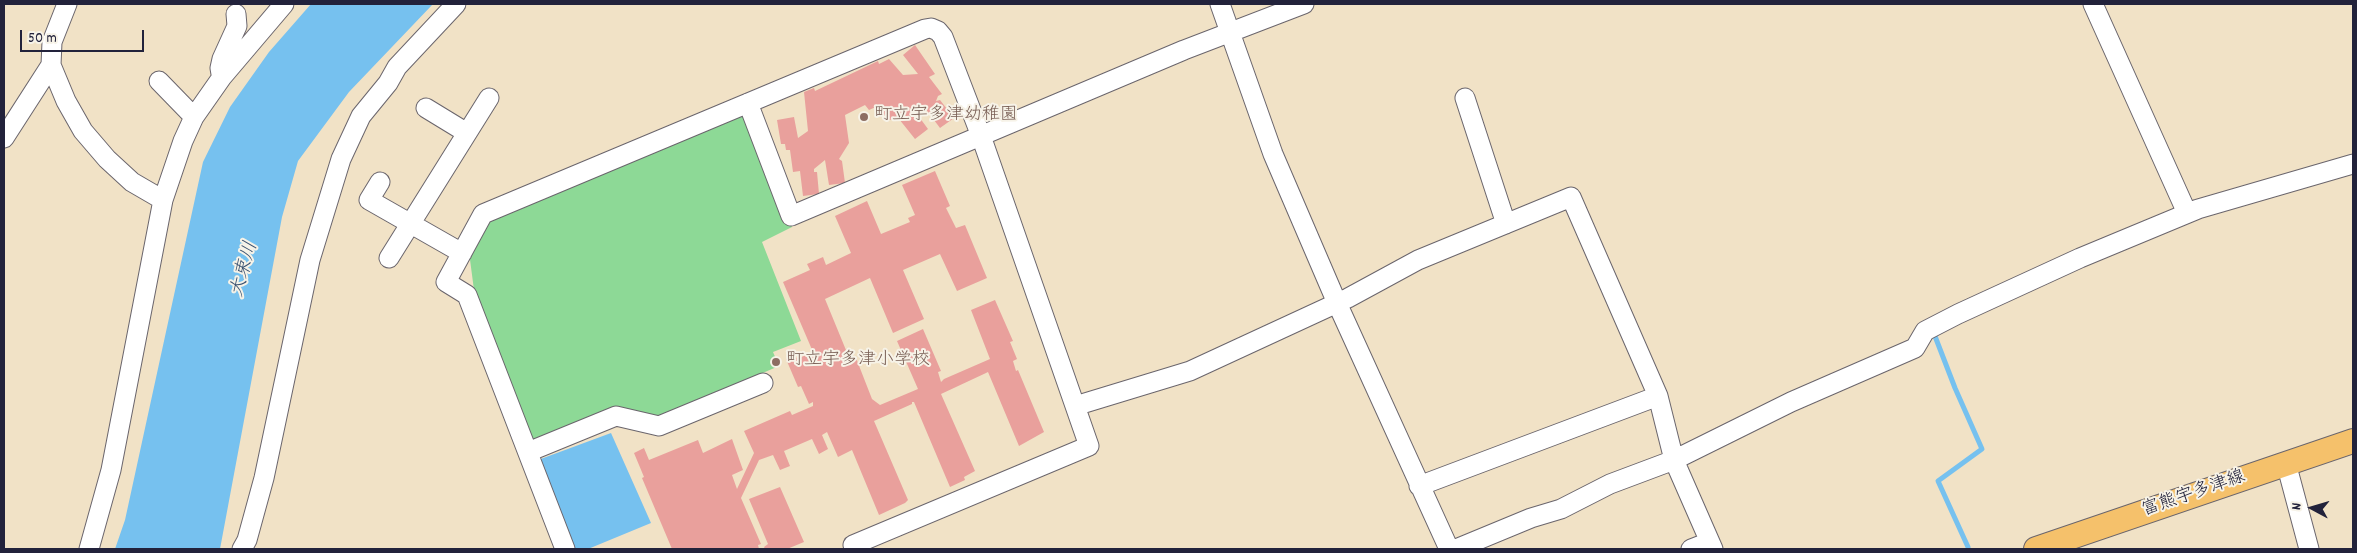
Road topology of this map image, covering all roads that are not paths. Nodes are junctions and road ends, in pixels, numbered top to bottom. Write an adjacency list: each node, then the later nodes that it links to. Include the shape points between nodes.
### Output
1 (66, 4): 9 (street, via 52,42)
2 (284, 4): 10 (street)
3 (456, 4): 40 (street, via 397,67 361,116 341,159 310,260 264,478)
4 (1220, 4): 8 (street)
5 (1304, 4): 8 (street)
6 (2094, 4): 23 (street)
7 (236, 14): 10 (street, via 237,26 220,68)
8 (1230, 32): 18 (street); 28 (street, via 1273,154)
9 (51, 65): 19 (street); 22 (street, via 83,131 132,182)
10 (222, 76): 16 (street)
11 (159, 81): 16 (street)
12 (490, 98): 17 (street)
13 (1465, 98): 25 (street)
14 (748, 102): 18 (street, via 931,28 943,37); 18 (street, via 791,216); 26 (street, via 483,214)
15 (426, 108): 17 (street)
16 (194, 117): 22 (street)
17 (467, 132): 24 (street)
18 (981, 136): 31 (street)
19 (4, 138)
20 (2353, 164): 23 (street)
21 (380, 182): 24 (street, via 369,200)
22 (163, 200): 39 (street, via 111,470)
23 (2187, 213): 34 (street, via 1958,314 1925,332 1915,348 1791,402)
24 (410, 224): 26 (street); 27 (street)
25 (1506, 224): 28 (street, via 1418,260); 30 (street, via 1571,197)
26 (462, 253): 33 (street, via 446,282 467,295)
27 (389, 258)
28 (1337, 303): 31 (street, via 1190,372); 36 (street)
29 (763, 383): 33 (street, via 659,426 616,416)
30 (1658, 396): 34 (street); 36 (street)
31 (1075, 406): 38 (street, via 1089,446)
32 (2353, 441): 35 (main road, 富熊宇多津線)
33 (528, 452): 41 (street)
34 (1674, 460): 37 (street); 43 (street, via 1610,484 1561,509)
35 (2286, 463): 45 (main road, 富熊宇多津線); 46 (street)
36 (1420, 486): 42 (street)
37 (1711, 546): 44 (street)
38 (849, 548)
39 (89, 549)
40 (242, 549)
41 (565, 549)
42 (1448, 549)
43 (1456, 549)
44 (1691, 549)
45 (2036, 549)
46 (2309, 549)

